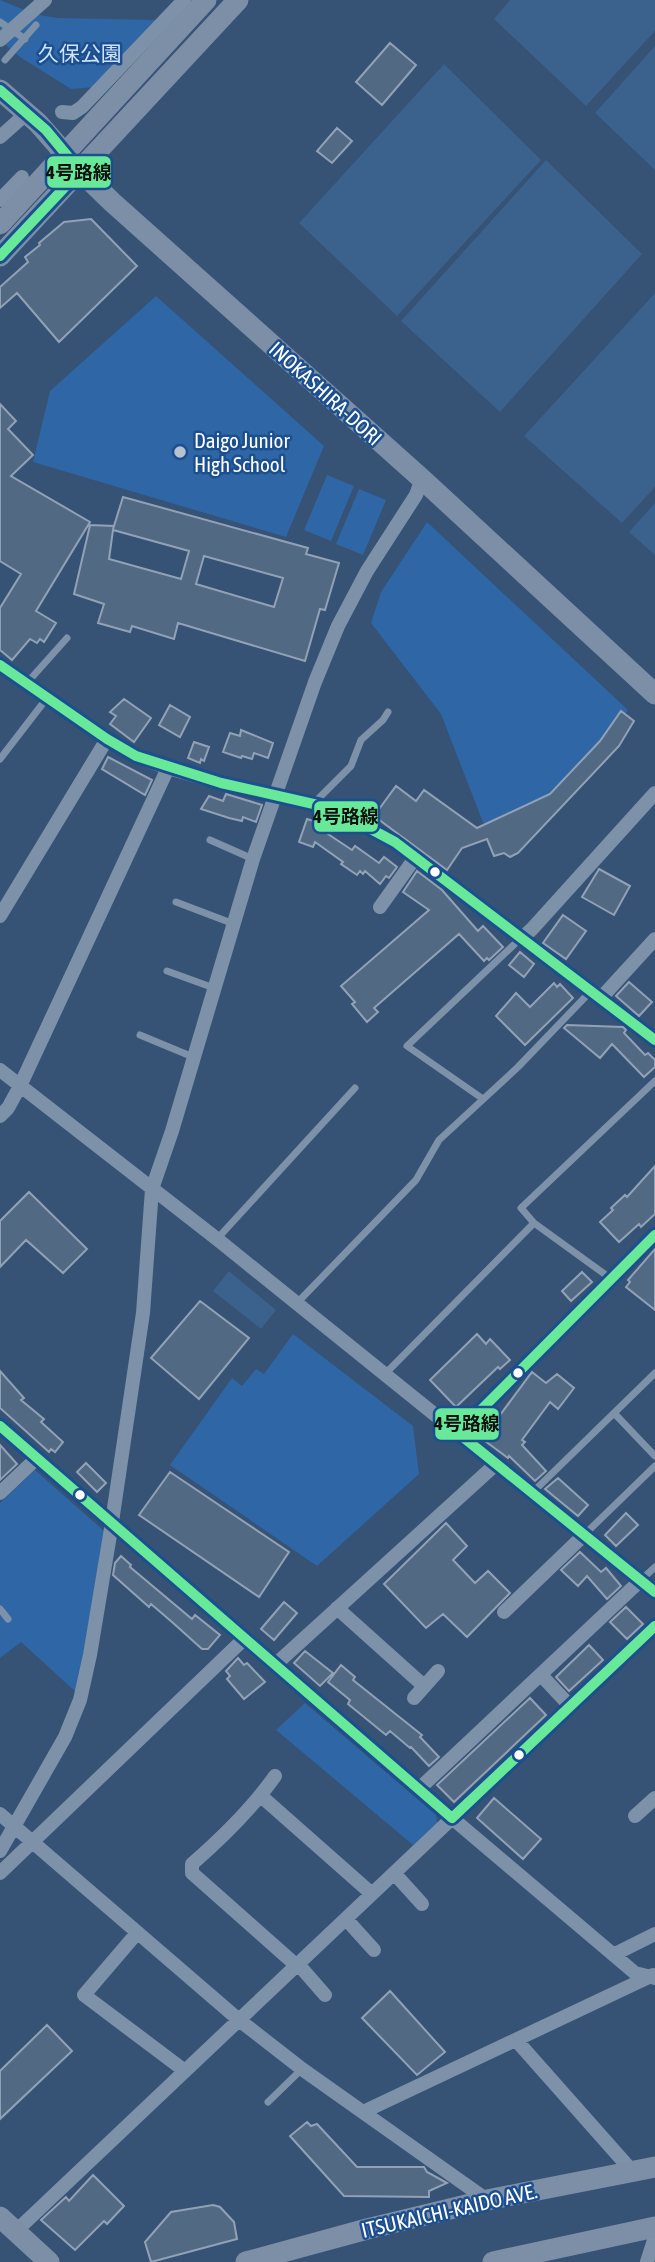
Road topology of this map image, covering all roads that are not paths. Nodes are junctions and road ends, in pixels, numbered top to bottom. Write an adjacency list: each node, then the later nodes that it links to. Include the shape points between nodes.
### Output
1 (45, 0): 6 (street)
2 (184, 0): 11 (street, via 82,107 73,113)
3 (206, 0): 14 (main road)
4 (238, 0): 15 (main road)
5 (36, 25): 7 (lane)
6 (6, 26): 7 (lane); 8 (street)
7 (24, 39): 9 (lane)
8 (0, 40)
9 (5, 60)
10 (0, 90): 12 (main road, INOKASHIRA-DORI)
11 (62, 112)
12 (27, 113): 13 (street); 14 (main road, INOKASHIRA-DORI)
13 (0, 137)
14 (65, 153): 15 (main road, INOKASHIRA-DORI); 18 (main road)
15 (80, 171): 19 (main road); 20 (main road, INOKASHIRA-DORI)
16 (22, 177): 17 (street)
17 (0, 200)
18 (0, 224)
19 (0, 256)
20 (422, 479): 24 (main road, INOKASHIRA-DORI); 31 (street, via 338,626)
21 (67, 638): 23 (lane)
22 (0, 665): 23 (street)
23 (26, 684): 25 (street)
24 (655, 694)
25 (47, 698): 27 (street); 28 (lane)
26 (388, 712): 32 (lane, via 361,740 351,766)
27 (107, 739): 29 (street); 38 (street)
28 (0, 759)
29 (169, 768): 31 (street); 50 (street)
30 (655, 793): 40 (street)
31 (275, 795): 32 (street); 35 (street)
32 (313, 804): 34 (street, via 352,819)
33 (210, 840): 35 (lane)
34 (415, 858): 37 (street); 40 (street)
35 (253, 859): 39 (street)
36 (176, 902): 39 (lane)
37 (380, 907)
38 (0, 916)
39 (233, 924): 43 (street)
40 (522, 938): 44 (street); 52 (lane, via 407,1046)
41 (655, 939): 44 (street)
42 (167, 971): 43 (lane)
43 (214, 988): 47 (street)
44 (596, 994): 46 (street); 52 (lane)
45 (140, 1035): 47 (lane)
46 (655, 1040)
47 (193, 1057): 54 (street)
48 (0, 1070): 50 (street)
49 (655, 1081): 55 (lane, via 521,1208)
50 (20, 1086): 53 (street); 54 (street)
51 (355, 1088): 57 (lane)
52 (483, 1099): 59 (lane, via 439,1140 416,1180)
53 (0, 1115)
54 (152, 1189): 57 (street); 71 (street, via 143,1313)
55 (534, 1223): 58 (lane); 61 (lane)
56 (655, 1235): 58 (street)
57 (217, 1239): 59 (street)
58 (610, 1278): 64 (street)
59 (297, 1303): 61 (street)
60 (655, 1373): 62 (lane)
61 (385, 1374): 64 (street)
62 (614, 1413): 65 (lane); 70 (lane)
63 (0, 1426): 66 (street)
64 (458, 1433): 67 (street)
65 (655, 1456)
66 (37, 1458): 69 (street); 71 (street)
67 (496, 1464): 70 (street); 76 (street)
68 (655, 1466): 72 (lane)
69 (0, 1493)
70 (532, 1493): 72 (street)
71 (112, 1522): 81 (street); 95 (street, via 79,1700 65,1737)
72 (584, 1535): 74 (street); 78 (street)
73 (655, 1567): 74 (lane)
74 (641, 1580): 75 (street); 84 (street)
75 (655, 1592)
76 (337, 1608): 82 (street); 85 (street)
77 (0, 1609): 79 (lane)
78 (504, 1612)
79 (8, 1619)
80 (655, 1626): 87 (street)
81 (245, 1638): 82 (street); 96 (street)
82 (276, 1664): 89 (street)
83 (438, 1671): 85 (street)
84 (541, 1675): 87 (street); 89 (street)
85 (424, 1686): 86 (street)
86 (414, 1698)
87 (570, 1706): 94 (street)
88 (275, 1776): 90 (street)
89 (420, 1788): 94 (street)
90 (261, 1796): 100 (street); 107 (street, via 192,1864 192,1873)
91 (655, 1798): 93 (street)
92 (0, 1814): 95 (street)
93 (635, 1816)
94 (452, 1818): 99 (street); 106 (street)
95 (15, 1827): 96 (street); 97 (street)
96 (33, 1842): 98 (street); 103 (street)
97 (0, 1851)
98 (0, 1873)
99 (394, 1873): 100 (street); 101 (street)
100 (372, 1894): 102 (street)
101 (422, 1904)
102 (346, 1919): 105 (street); 107 (street)
103 (137, 1933): 110 (street); 113 (street, via 84,1995)
104 (655, 1934): 106 (street)
105 (374, 1950)
106 (615, 1954): 108 (street, via 635,1973)
107 (297, 1965): 109 (street); 110 (street)
108 (653, 1976): 111 (street)
109 (325, 1995)
110 (239, 2020): 112 (street); 113 (street)
111 (516, 2040): 115 (street); 117 (street)
112 (302, 2069): 114 (lane); 115 (street)
113 (185, 2071): 119 (street)
114 (268, 2102)
115 (363, 2112): 118 (street)
116 (655, 2167): 117 (main road, ITSUKAICHI-KAIDO AVE.)
117 (632, 2171): 118 (main road, ITSUKAICHI-KAIDO AVE.)
118 (486, 2200): 123 (main road, ITSUKAICHI-KAIDO AVE.)
119 (8, 2225): 122 (main road)
120 (655, 2227): 124 (main road)
121 (655, 2237): 125 (street)
122 (41, 2260)
123 (246, 2262)
124 (493, 2262)
125 (647, 2262)

